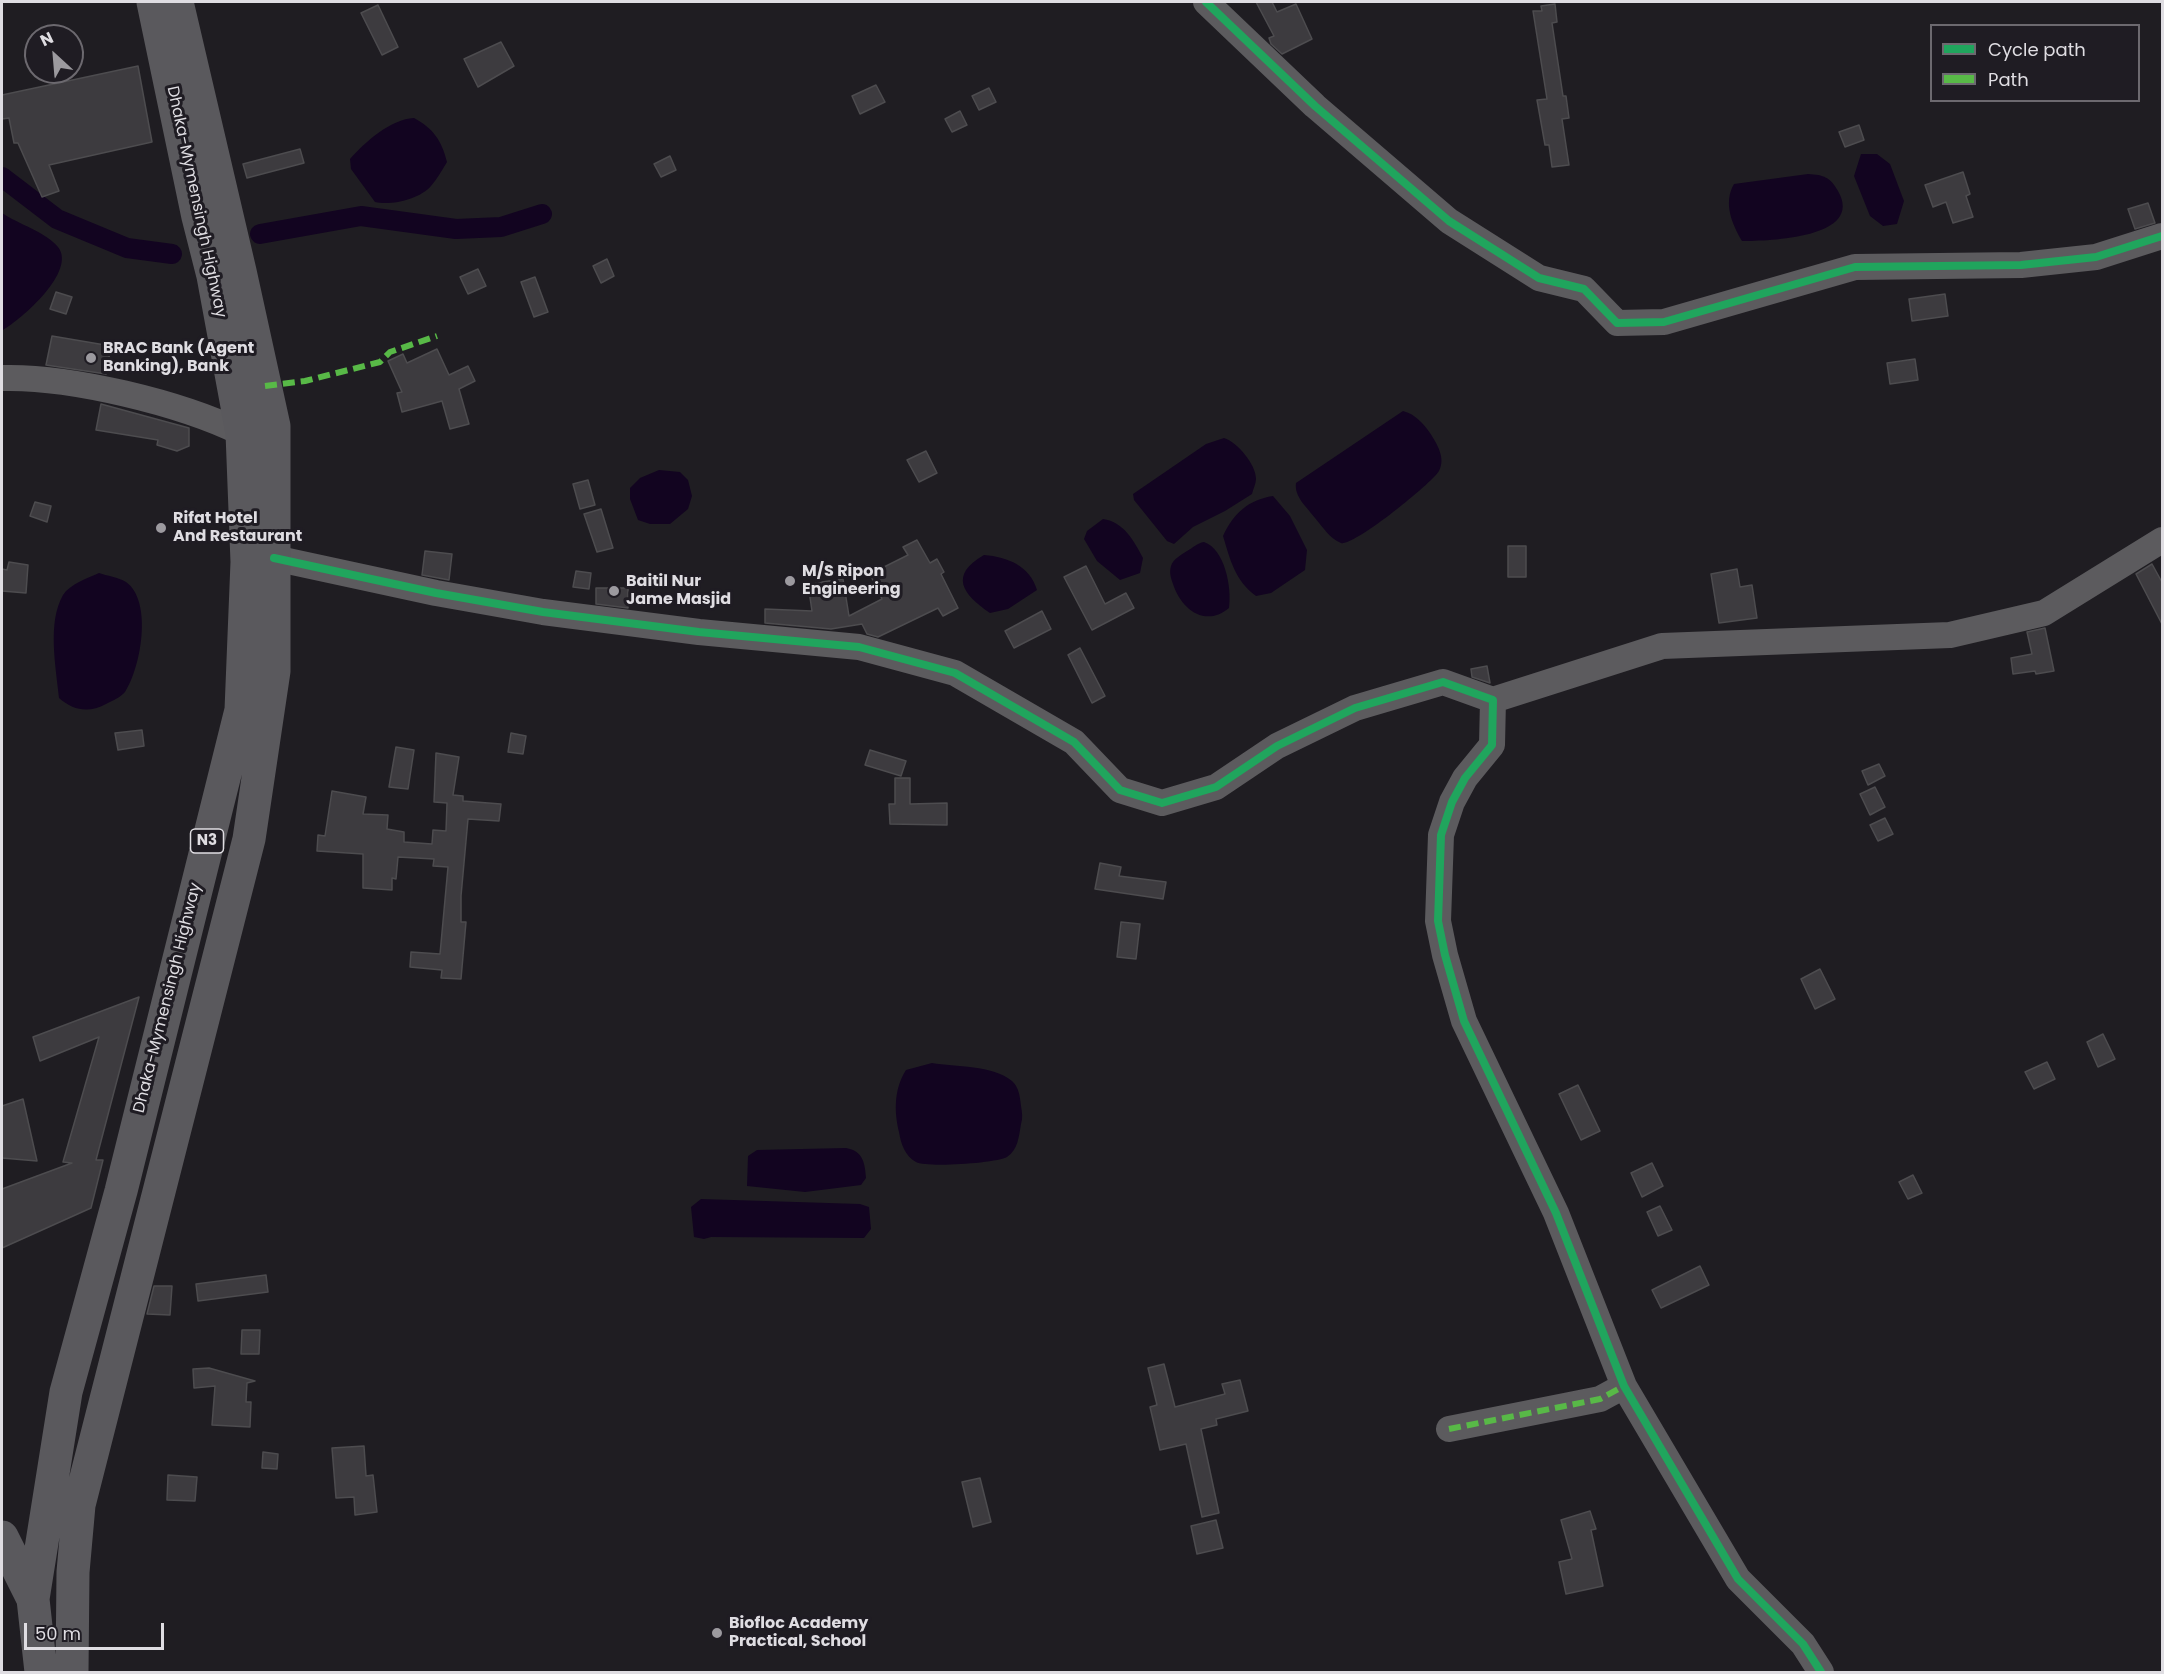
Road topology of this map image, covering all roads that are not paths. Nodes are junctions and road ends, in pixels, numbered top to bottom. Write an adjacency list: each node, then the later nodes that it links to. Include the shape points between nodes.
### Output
1 (153, 2): 6 (highway, Dhaka-Mymensingh Highway / N3, via 213,276)
2 (177, 2): 8 (highway, Dhaka-Mymensingh Highway / N3, via 274,426)
3 (1206, 2): 4 (street, via 1315,106 1449,221 1539,278 1584,289 1617,323 1664,322 1855,267 2020,265 2096,257)
4 (2163, 236)
5 (2, 378): 6 (street, via 28,377 119,393 187,410)
6 (242, 433): 13 (highway, Dhaka-Mymensingh Highway / N3, via 248,562 241,710 121,1191 66,1392)
7 (2163, 540): 9 (street, via 2044,613 1950,635 1662,646)
8 (274, 558): 9 (street, via 543,612 859,647 955,673 1074,742 1120,790 1162,803 1216,787 1277,746 1355,708 1443,682); 15 (highway, Dhaka-Mymensingh Highway / N3, via 274,671 249,839 79,1505)
9 (1493, 700): 10 (street, via 1492,745 1465,778 1441,835 1438,921 1464,1021 1556,1213)
10 (1624, 1386): 11 (street, via 1600,1399); 16 (street, via 1738,1579 1803,1644)
11 (1449, 1429)
12 (2, 1537): 13 (highway)
13 (33, 1599): 14 (highway, Dhaka-Mymensingh Highway / N3)
14 (40, 1672)
15 (72, 1672)
16 (1821, 1672)

